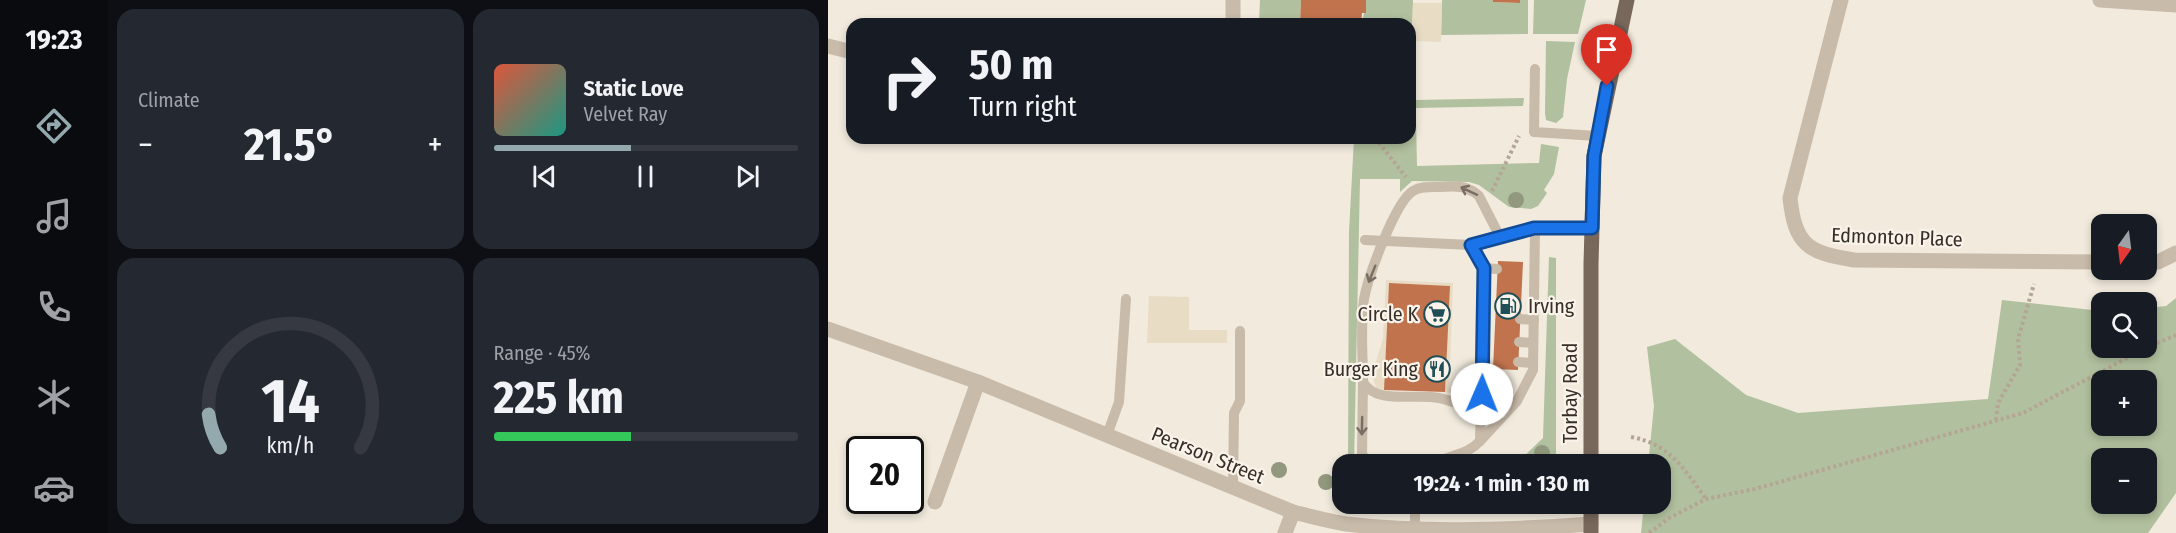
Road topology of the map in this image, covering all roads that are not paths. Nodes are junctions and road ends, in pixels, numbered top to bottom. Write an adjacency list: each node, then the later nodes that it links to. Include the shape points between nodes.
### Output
1 (1233, 0): 6 (street)
2 (1627, 0): 10 (main road, Torbay Road)
3 (1841, 0): 18 (street, Edmonton Place, via 1790,198 1793,222 1803,241 1821,255 1854,260)
4 (2100, 0): 5 (street)
5 (2176, 5)
6 (1233, 18)
7 (828, 46): 8 (street)
8 (846, 50)
9 (1535, 69): 10 (lane, via 1534,132)
10 (1597, 136): 12 (main road, Torbay Road)
11 (1534, 228): 12 (lane); 13 (lane); 25 (lane, via 1528,272)
12 (1592, 228): 44 (main road, Torbay Road)
13 (1500, 237): 15 (lane, one-way to 15, via 1474,191 1459,186 1413,191 1398,209); 16 (lane)
14 (1365, 240): 15 (lane)
15 (1385, 241): 16 (lane); 38 (lane, one-way to 38, via 1364,300)
16 (1471, 245): 20 (lane)
17 (2176, 253): 19 (street)
18 (2091, 262)
19 (2157, 262)
20 (1484, 268): 21 (lane); 22 (lane)
21 (1497, 270)
22 (1484, 293): 23 (lane); 27 (lane)
23 (1496, 294)
24 (1521, 296): 25 (lane)
25 (1534, 296): 30 (lane)
26 (1126, 298): 40 (lane, via 1119,402)
27 (1483, 316): 28 (lane); 39 (lane, via 1488,360)
28 (1495, 317)
29 (1520, 319): 30 (lane)
30 (1534, 320): 34 (lane)
31 (828, 329): 37 (street, Pearson Street)
32 (1240, 331): 45 (lane, via 1240,401 1234,413)
33 (1519, 342): 34 (lane)
34 (1533, 343): 36 (lane)
35 (1518, 362): 36 (lane)
36 (1533, 363): 41 (lane, via 1530,378 1517,401)
37 (978, 382): 40 (street, Pearson Street); 46 (street)
38 (1363, 382): 39 (lane, via 1378,394 1438,398); 42 (lane, one-way to 42)
39 (1481, 411): 41 (lane)
40 (1107, 435): 45 (street, Pearson Street)
41 (1480, 441): 43 (lane)
42 (1362, 454)
43 (1463, 454)
44 (1591, 454)
45 (1233, 488): 47 (street, Pearson Street)
46 (935, 502)
47 (1293, 512): 50 (street, Pearson Street, via 1348,525); 52 (street)
48 (1415, 514): 50 (lane)
49 (1591, 528): 51 (street, Pearson Street)
50 (1414, 530): 51 (street, Pearson Street)
51 (1438, 532)
52 (1286, 533)

